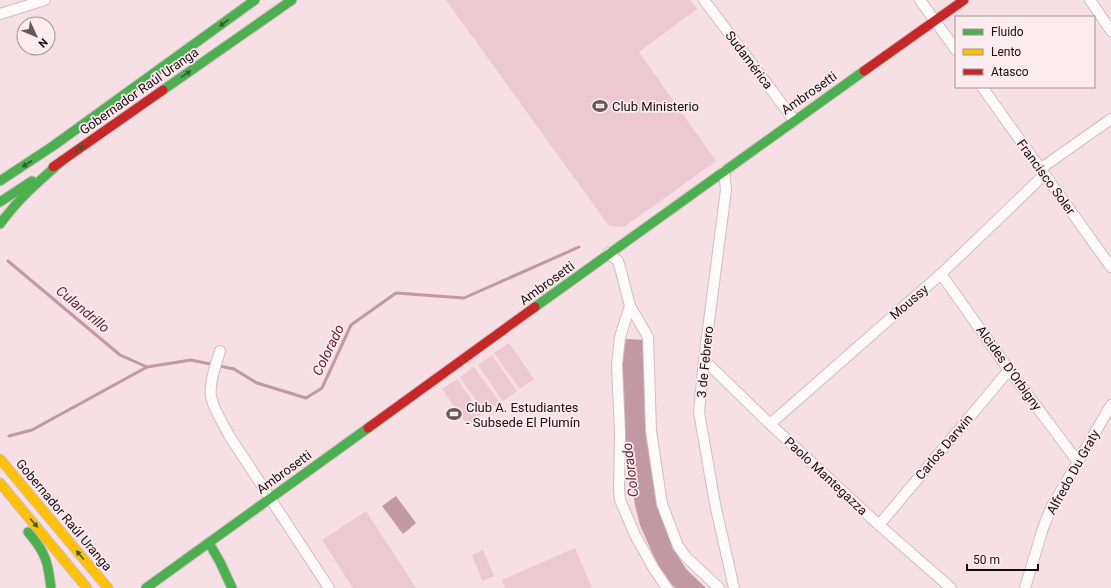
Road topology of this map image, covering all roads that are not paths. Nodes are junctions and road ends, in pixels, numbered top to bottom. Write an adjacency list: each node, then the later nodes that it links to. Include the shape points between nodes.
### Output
1 (45, 0): 8 (street)
2 (256, 0): 18 (main road, Gobernador Raúl Uranga, one-way to 18, via 63,139)
3 (292, 0): 15 (main road, Gobernador Raúl Uranga, one-way to 3)
4 (704, 0): 14 (street, Sudamérica)
5 (920, 0): 9 (street)
6 (964, 0): 9 (main road, Ambrosetti)
7 (1090, 0): 10 (street)
8 (0, 14)
9 (934, 20): 11 (street); 14 (main road, Ambrosetti)
10 (1111, 31)
11 (955, 49)
12 (983, 88): 17 (street, Francisco Soler)
13 (1111, 119): 17 (street, Moussy)
14 (794, 120): 16 (main road, Ambrosetti)
15 (63, 160): 19 (main road, Gobernador Raúl Uranga); 20 (main road, via 14,205)
16 (724, 171): 21 (main road, Ambrosetti); 26 (street, 3 de Febrero, via 726,190)
17 (1042, 172): 22 (street, Francisco Soler); 23 (street, Moussy)
18 (0, 181)
19 (0, 202)
20 (0, 224)
21 (609, 253): 24 (street, via 618,261); 36 (main road, Ambrosetti)
22 (1111, 267)
23 (942, 274): 27 (street, Alcides D'Orbigny); 29 (street, Moussy)
24 (630, 306): 45 (street, via 620,337 617,364 620,500 635,535); 46 (street, via 648,337 651,431 662,504 678,546)
25 (220, 351): 36 (street, via 212,379 211,397 232,440)
26 (704, 360): 29 (street, Paolo Mantegazza); 47 (street, 3 de Febrero, via 700,412 715,504)
27 (1009, 370): 32 (street, Alcides D'Orbigny); 37 (street, Carlos Darwin)
28 (1111, 405): 32 (street, Alfredo Du Graty)
29 (770, 424): 37 (street, Paolo Mantegazza)
30 (0, 454): 33 (main road)
31 (0, 459): 33 (main road, Gobernador Raúl Uranga)
32 (1078, 462): 49 (street, Alfredo Du Graty, via 1051,508)
33 (6, 467): 39 (main road, Gobernador Raúl Uranga, one-way to 33)
34 (0, 483): 35 (main road)
35 (11, 496): 40 (main road, via 17,516 39,545 48,564); 41 (main road, one-way to 41)
36 (270, 499): 38 (main road, Ambrosetti); 44 (street)
37 (879, 525): 48 (street, Paolo Mantegazza)
38 (209, 543): 42 (main road, Ambrosetti); 43 (main road)
39 (106, 587)
40 (51, 588)
41 (87, 588)
42 (146, 588)
43 (232, 588)
44 (329, 588)
45 (667, 588)
46 (719, 588)
47 (734, 588)
48 (951, 588)
49 (1025, 588)

